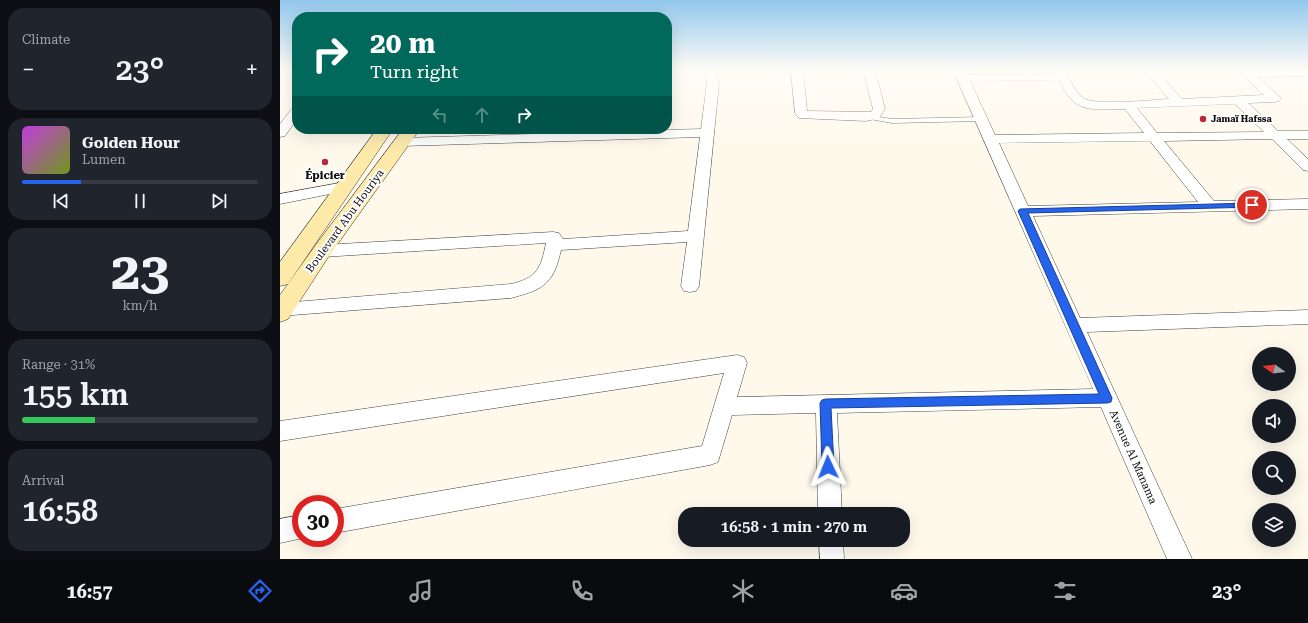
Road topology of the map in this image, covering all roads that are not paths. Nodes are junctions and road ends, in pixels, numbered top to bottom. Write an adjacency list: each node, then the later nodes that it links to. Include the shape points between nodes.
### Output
1 (712, 96): 16 (street)
2 (799, 96): 12 (street, via 803,115)
3 (876, 96): 12 (street, via 879,109 875,115)
4 (971, 96): 13 (street, Avenue Al Manama)
5 (1074, 96): 10 (street, via 1081,102 1092,105)
6 (1173, 96): 9 (street)
7 (1273, 96): 8 (street, via 1275,98)
8 (1239, 101): 9 (street); 19 (street)
9 (1178, 102): 10 (street)
10 (1128, 105): 22 (street)
11 (292, 117): 14 (street)
12 (866, 117): 13 (lane, via 892,121)
13 (981, 119): 23 (street, Avenue Al Manama)
14 (280, 133)
15 (672, 133): 16 (street)
16 (708, 133): 30 (street)
17 (382, 134): 25 (main road, Boulevard Abu Houriya)
18 (608, 134): 21 (street)
19 (1274, 135): 20 (street); 22 (street); 24 (street)
20 (1308, 135)
21 (407, 136): 32 (main road, Boulevard Abu Houriya)
22 (1152, 136): 23 (street); 28 (street)
23 (991, 139): 29 (street, Avenue Al Manama)
24 (1308, 167)
25 (345, 187): 26 (street); 33 (main road, Boulevard Abu Houriya)
26 (280, 198)
27 (1308, 204): 28 (street)
28 (1210, 207): 29 (street)
29 (1022, 211): 37 (street, Avenue Al Manama)
30 (696, 236): 31 (street); 34 (street)
31 (554, 245): 32 (street, via 553,238); 35 (street, via 542,279 517,290)
32 (322, 251): 35 (main road, Boulevard Abu Houriya)
33 (282, 273)
34 (690, 286)
35 (281, 312)
36 (1308, 317): 37 (street)
37 (1074, 325): 38 (street, Avenue Al Manama)
38 (1107, 398): 39 (street); 48 (street, Avenue Al Manama)
39 (826, 403): 40 (street); 42 (street)
40 (725, 406): 41 (street, via 737,363); 43 (street, via 710,455)
41 (280, 431)
42 (830, 507)
43 (344, 519)
44 (292, 528): 45 (street)
45 (280, 530)
46 (831, 547): 47 (street)
47 (832, 559)
48 (1180, 559)

